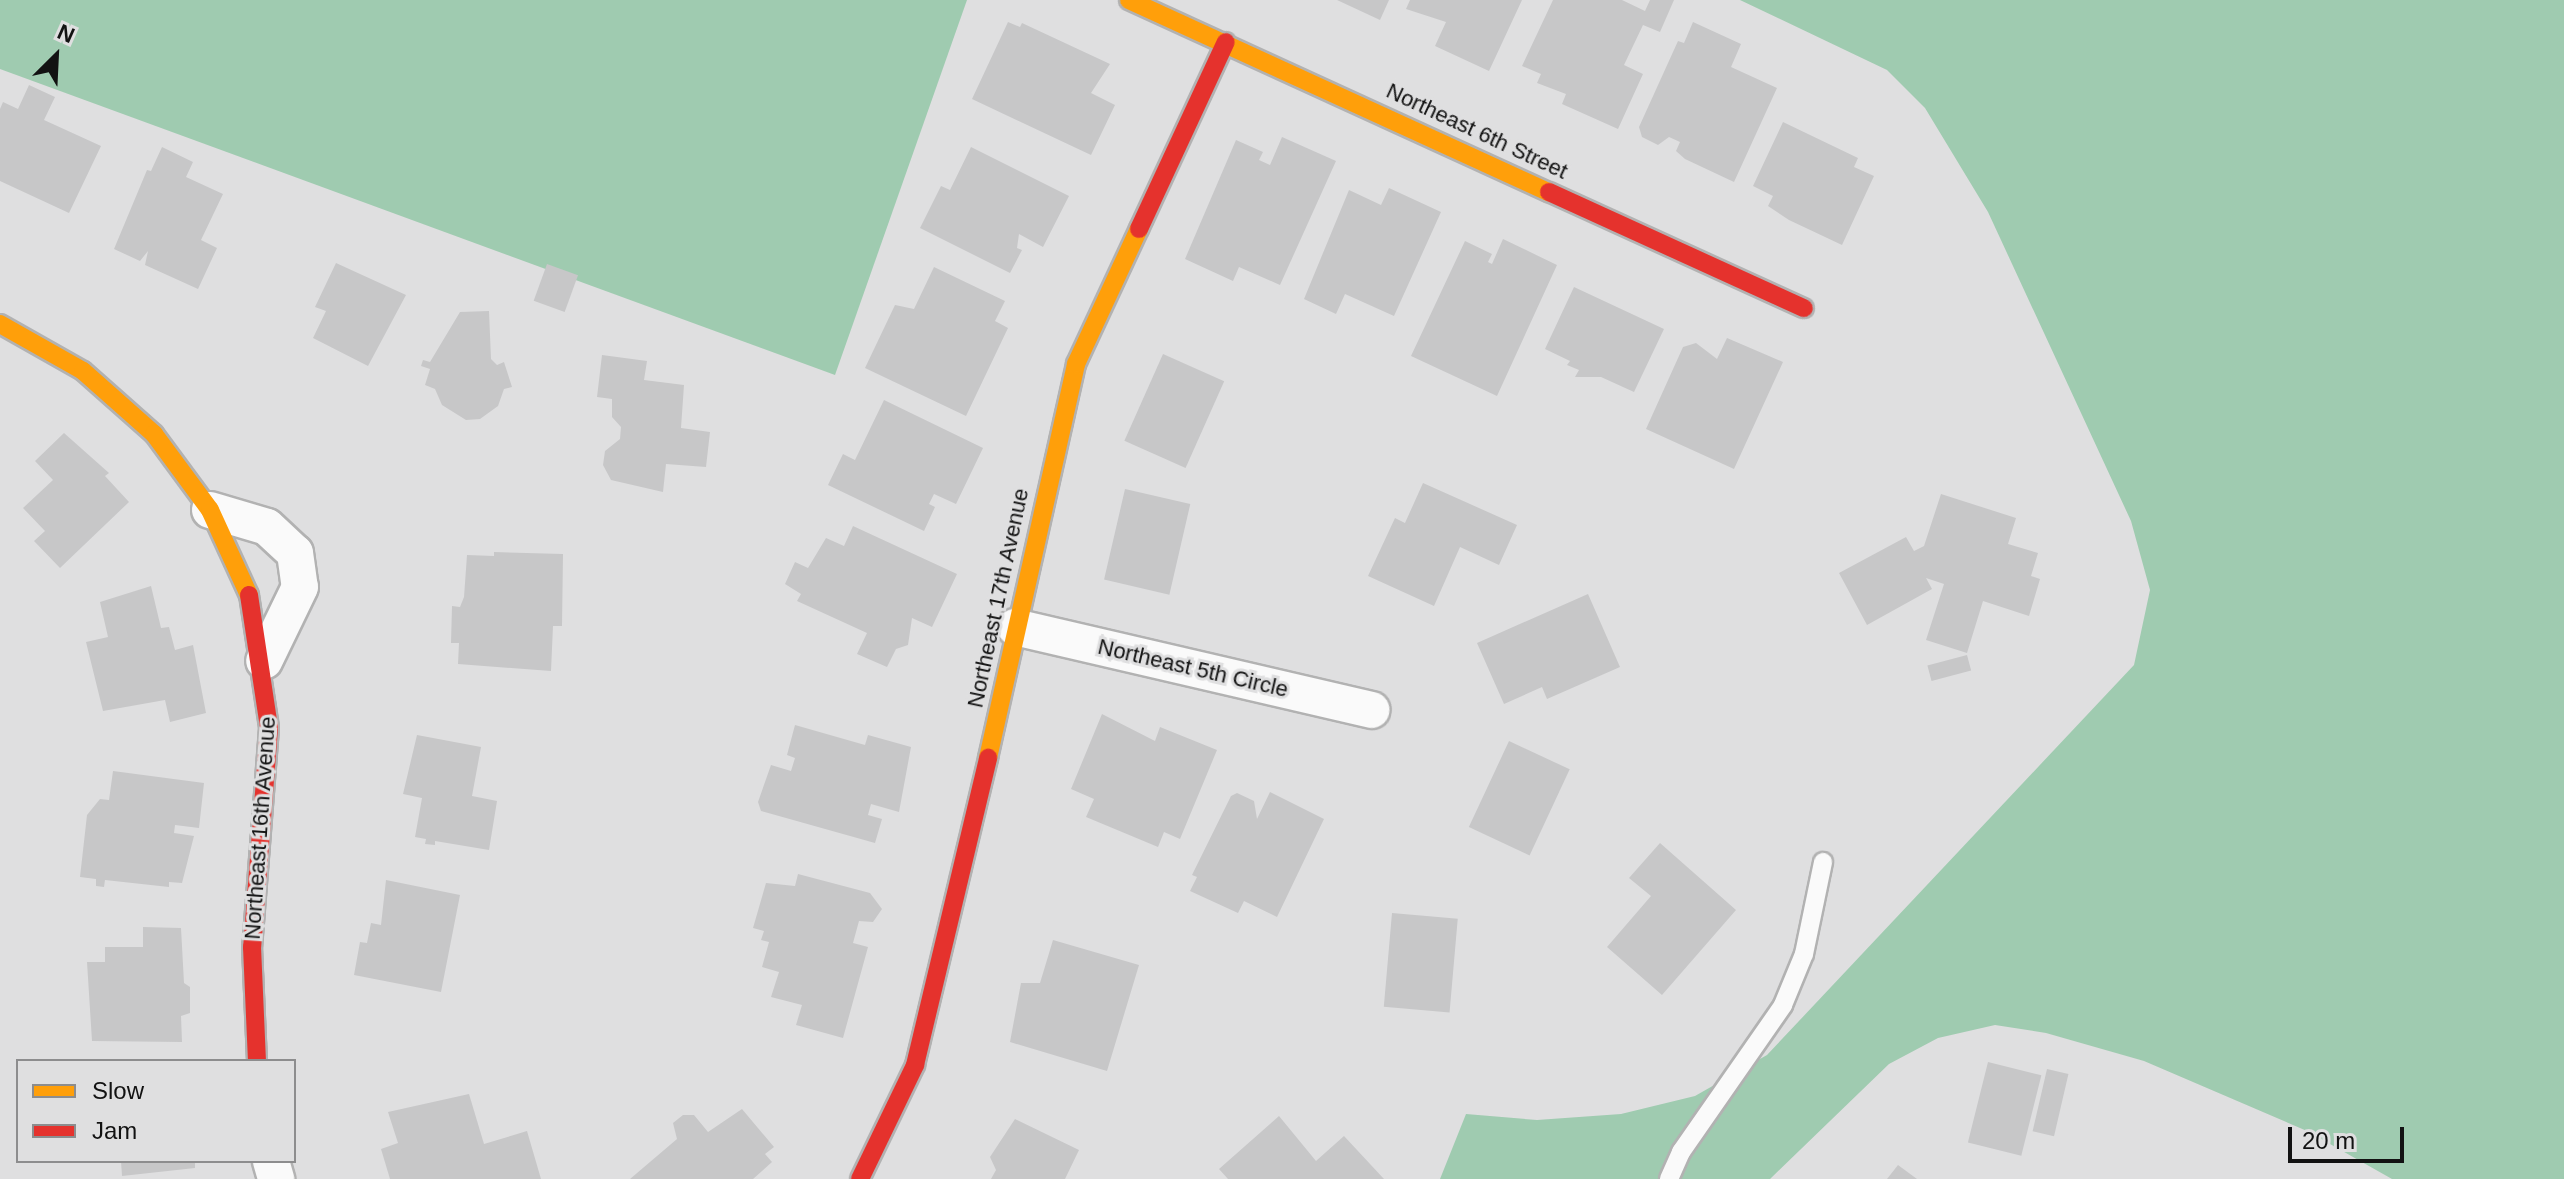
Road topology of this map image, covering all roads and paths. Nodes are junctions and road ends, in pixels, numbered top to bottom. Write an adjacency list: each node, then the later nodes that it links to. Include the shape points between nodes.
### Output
1 (1129, 0): 2 (street, Northeast 6th Street)
2 (1226, 42): 3 (street, Northeast 6th Street); 6 (street, Northeast 17th Avenue, via 1076,364)
3 (1804, 308)
4 (0, 324): 5 (street, Northeast 16th Avenue, via 43,345 120,401 184,470)
5 (210, 510): 7 (street, Northeast 16th Avenue, via 253,603); 7 (street, via 267,527 295,553 300,587)
6 (1015, 627): 8 (street, Northeast 5th Circle); 11 (street, Northeast 17th Avenue, via 918,1052)
7 (264, 661): 10 (street, Northeast 16th Avenue, via 269,728 252,947)
8 (1371, 710)
9 (1823, 862): 12 (lane, via 1804,954 1783,1005 1681,1152)
10 (257, 1059)
11 (860, 1179)
12 (1669, 1179)

